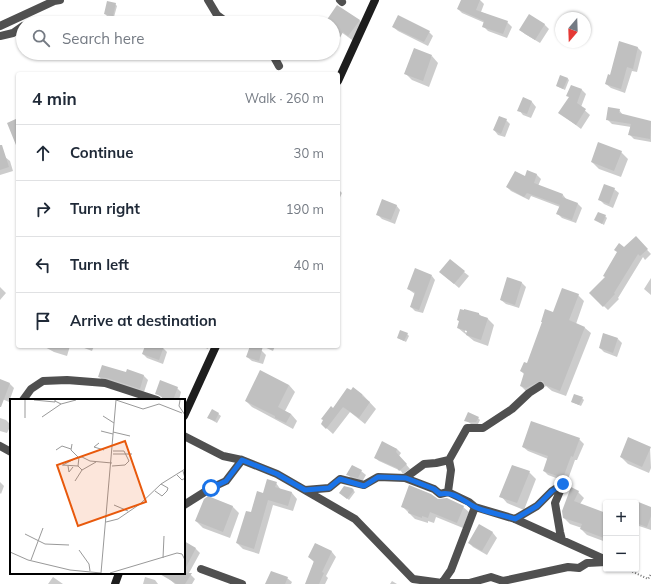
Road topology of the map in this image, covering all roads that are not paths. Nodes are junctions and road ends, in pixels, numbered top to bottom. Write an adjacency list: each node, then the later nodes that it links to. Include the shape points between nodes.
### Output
1 (60, 0): 4 (street)
2 (208, 0): 7 (street)
3 (375, 0): 14 (street)
4 (31, 12): 5 (street); 6 (street)
5 (22, 16)
6 (30, 16)
7 (219, 16)
8 (16, 19): 9 (street)
9 (0, 26)
10 (16, 31): 11 (street)
11 (0, 36)
12 (276, 60): 13 (street)
13 (279, 66)
14 (340, 77)
15 (215, 348): 19 (street)
16 (540, 386): 24 (street, via 483,428 467,428)
17 (24, 399): 18 (street, via 31,389 43,381 67,380 105,383)
18 (155, 399)
19 (185, 412)
20 (185, 437): 23 (street, via 223,456)
21 (0, 446): 22 (street)
22 (10, 451)
23 (242, 460): 26 (street, via 277,474); 28 (street, via 226,481)
24 (449, 460): 25 (street, via 424,464); 27 (street, via 451,470)
25 (406, 478): 26 (street, via 378,477 364,486 340,479 329,488); 27 (street, via 440,494)
26 (305, 490): 36 (street, via 355,520 413,578)
27 (448, 492): 29 (street)
28 (185, 504)
29 (475, 508): 30 (street); 36 (street)
30 (515, 519): 31 (street); 31 (street, via 537,506 563,484 555,503)
31 (562, 540): 32 (street)
32 (603, 560)
33 (603, 561): 36 (street, via 503,581 492,577 469,583)
34 (202, 569): 38 (street)
35 (119, 574): 37 (street)
36 (445, 583)
37 (115, 584)
38 (242, 584)

